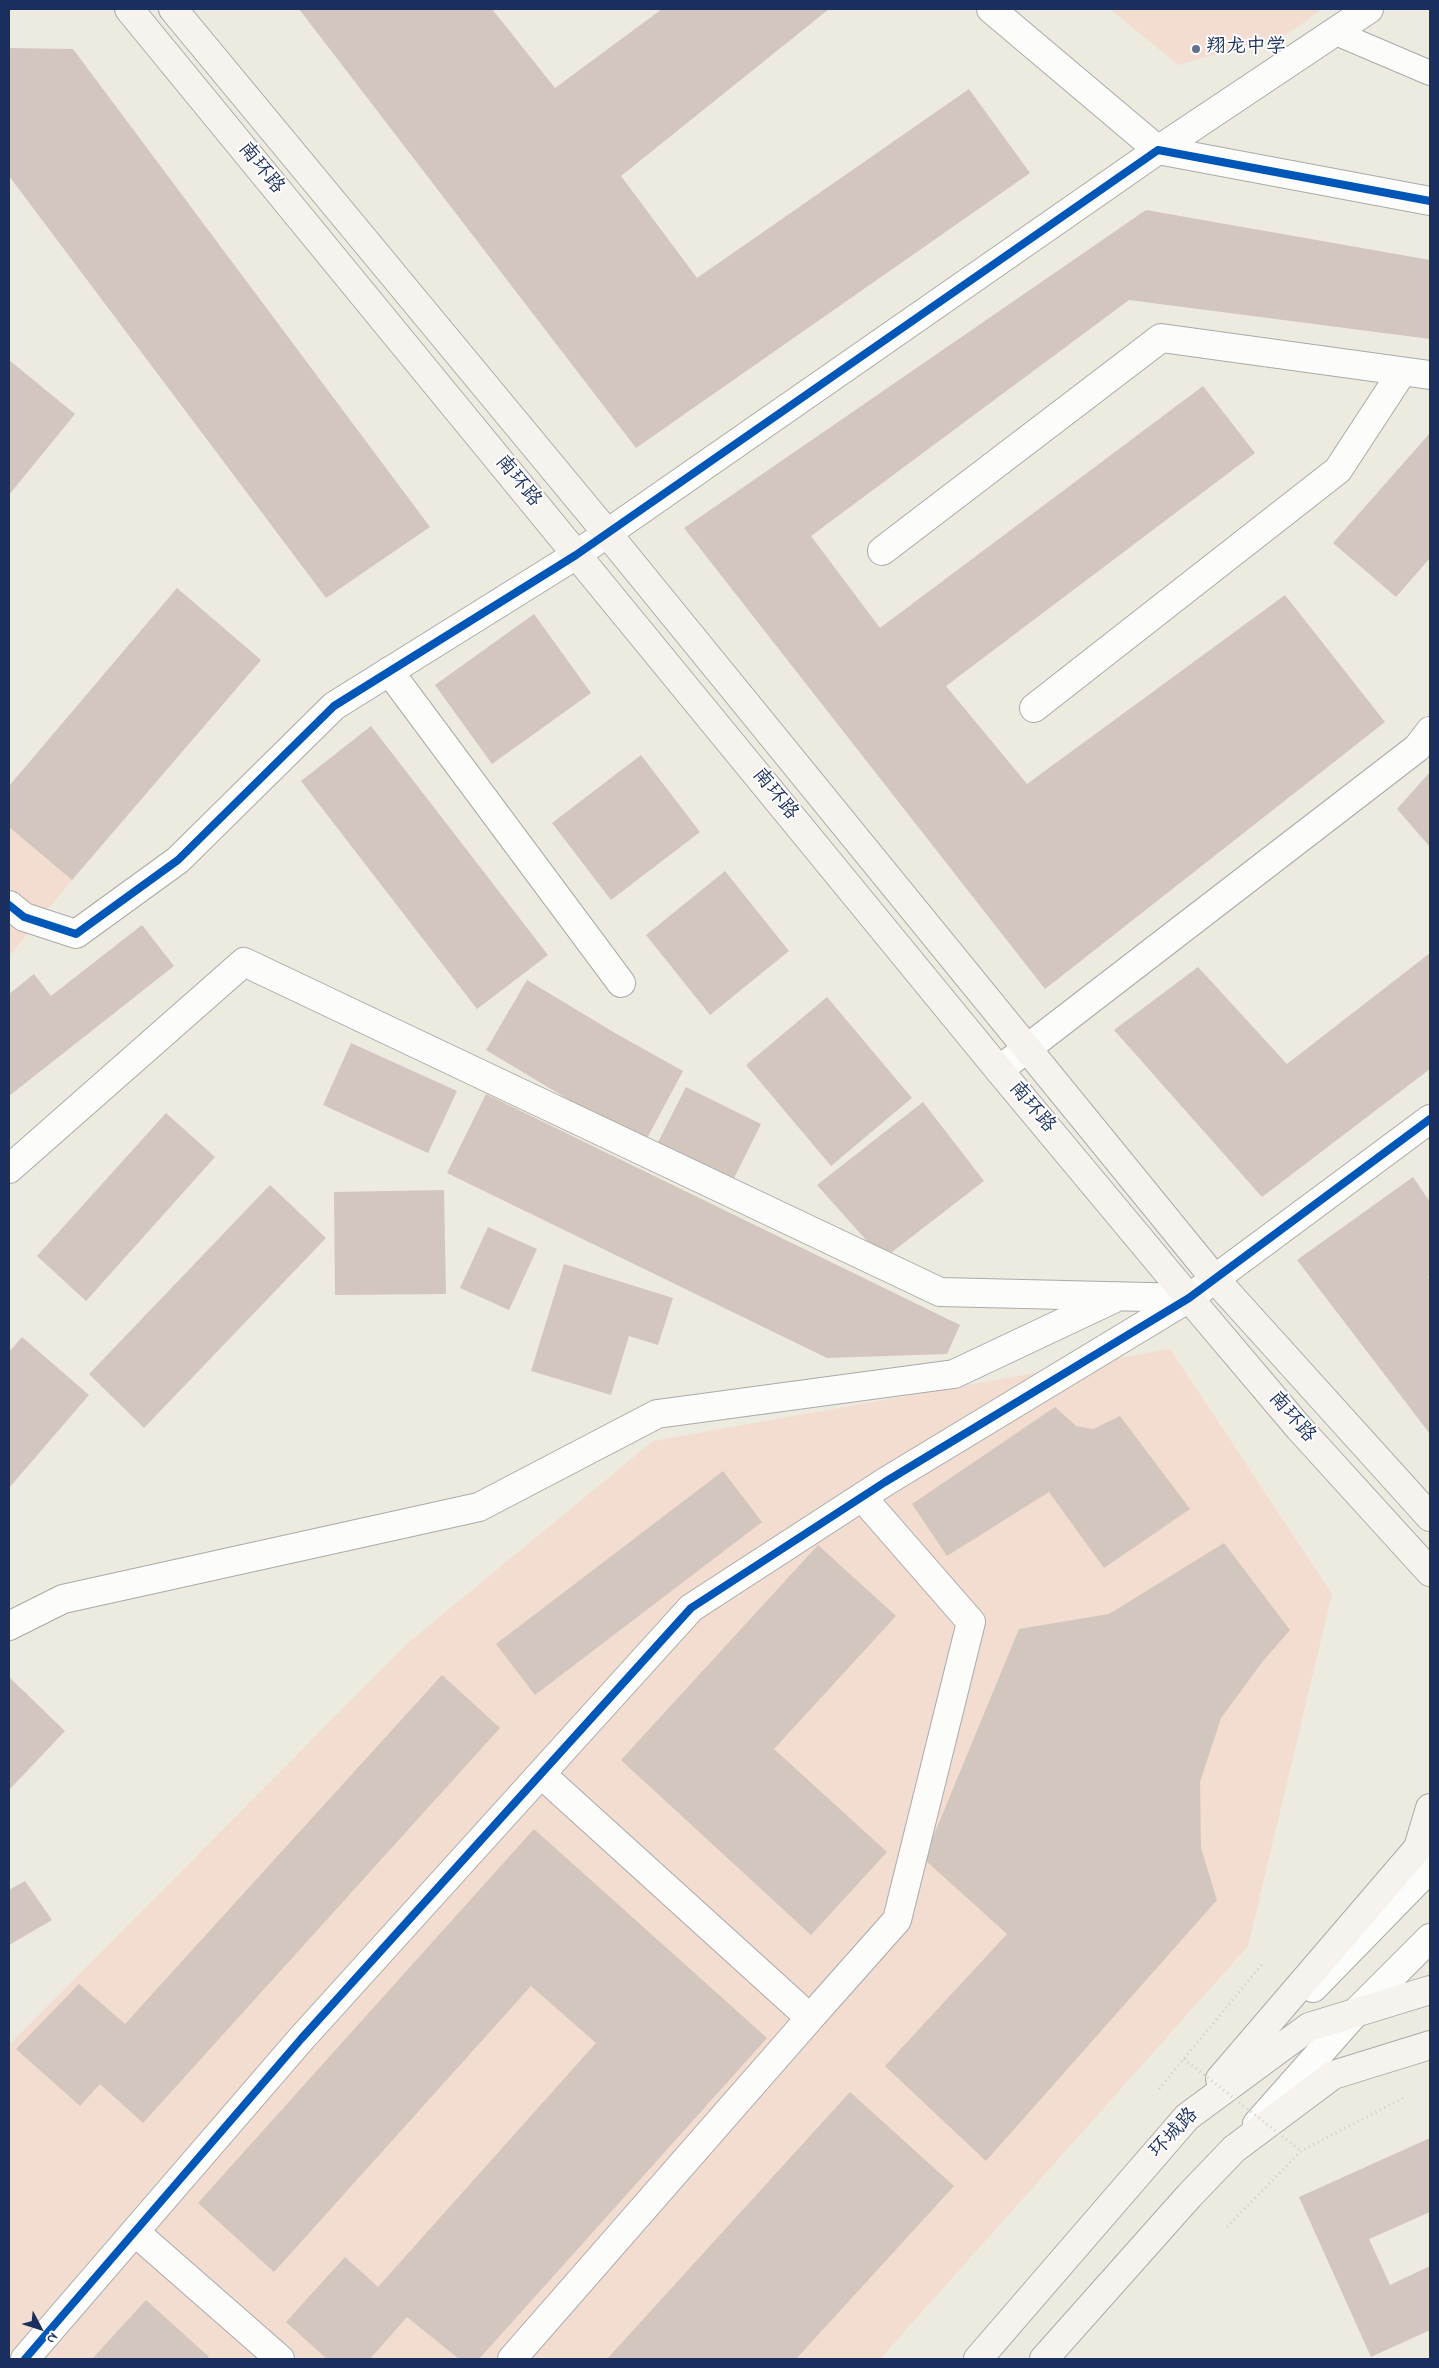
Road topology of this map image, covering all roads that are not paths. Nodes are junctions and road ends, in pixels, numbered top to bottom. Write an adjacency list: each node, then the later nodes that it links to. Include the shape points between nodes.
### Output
1 (129, 9): 13 (main road, 南环路)
2 (173, 9): 11 (main road, 南环路)
3 (990, 9): 7 (street)
4 (1369, 9): 5 (street)
5 (1336, 33): 6 (lane); 7 (street)
6 (1430, 73)
7 (1158, 150): 8 (street); 11 (street)
8 (1430, 201)
9 (1402, 372): 10 (street); 12 (street, via 1161,338); 15 (street, via 1338,470)
10 (1430, 375)
11 (607, 533): 13 (street); 19 (main road, 南环路)
12 (882, 551)
13 (576, 555): 14 (street); 20 (main road, 南环路)
14 (389, 671): 17 (street, via 334,706 178,860 76,934 24,917); 18 (street)
15 (1034, 708)
16 (1430, 731): 19 (street, via 1417,748)
17 (9, 905)
18 (621, 984)
19 (1027, 1049): 20 (street); 23 (main road, 南环路)
20 (999, 1070): 25 (main road, 南环路)
21 (1430, 1119): 23 (street)
22 (9, 1170): 24 (street, via 244,962 940,1292)
23 (1215, 1279): 25 (street); 27 (main road, 南环路)
24 (1118, 1296): 25 (street); 29 (street, via 954,1374 657,1414 479,1507 63,1600)
25 (1189, 1298): 26 (street); 28 (main road, 南环路, via 1299,1428)
26 (862, 1497): 30 (street, via 691,1608); 36 (street, via 971,1622 897,1920)
27 (1430, 1517)
28 (1430, 1572)
29 (9, 1626)
30 (541, 1774): 36 (street); 40 (street, via 300,2039)
31 (1430, 1808): 38 (main road, via 1418,1848)
32 (1430, 1868): 38 (street)
33 (1430, 1938): 35 (street)
34 (1430, 1990): 35 (main road, 环城路)
35 (1356, 2012): 38 (main road, 环城路, via 1309,2027); 39 (street)
36 (810, 2018): 43 (street)
37 (1430, 2045): 39 (main road, via 1333,2075)
38 (1187, 2117): 44 (main road, 环城路)
39 (1234, 2149): 45 (main road, via 1188,2196)
40 (135, 2232): 41 (street); 42 (street)
41 (25, 2359)
42 (280, 2359)
43 (512, 2359)
44 (978, 2359)
45 (1044, 2359)

